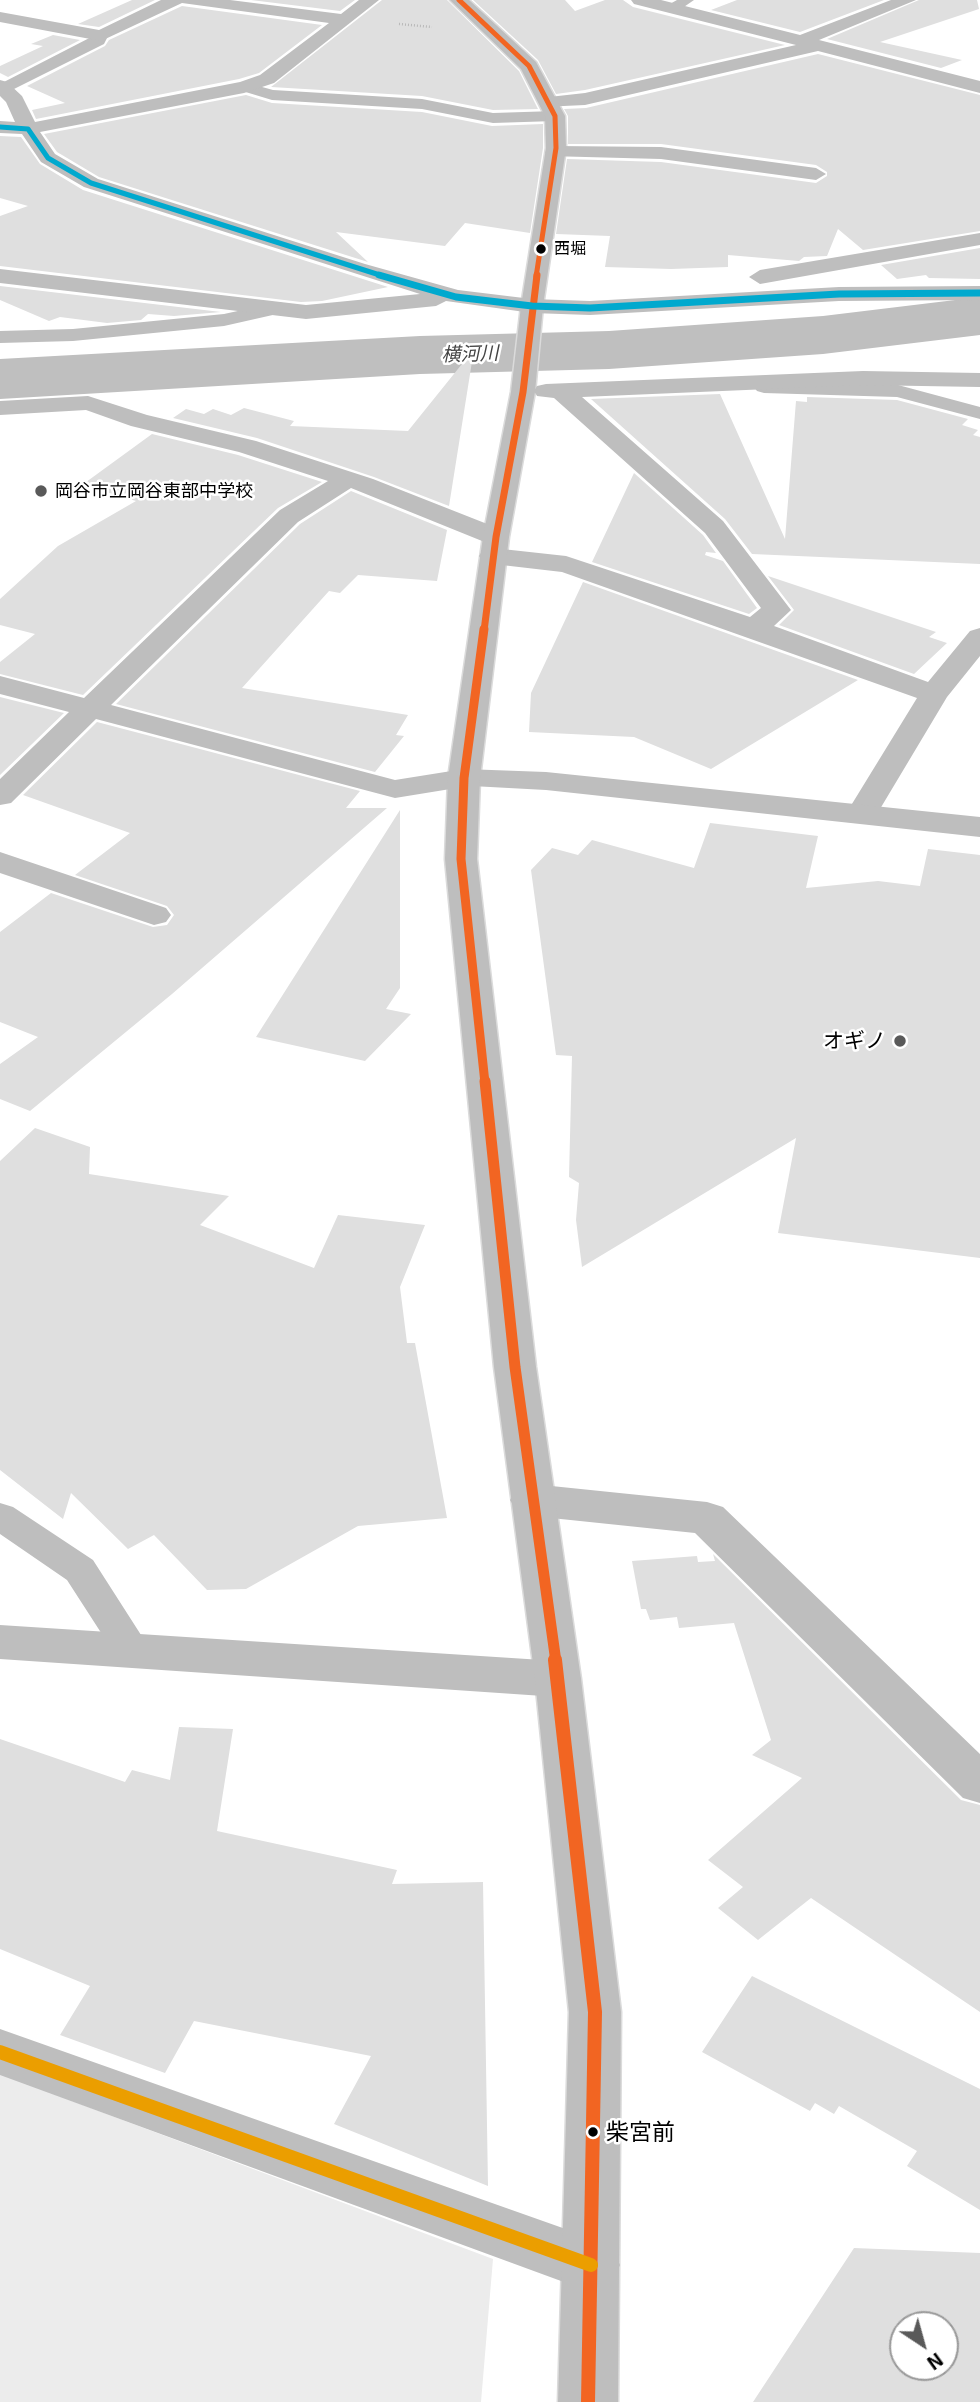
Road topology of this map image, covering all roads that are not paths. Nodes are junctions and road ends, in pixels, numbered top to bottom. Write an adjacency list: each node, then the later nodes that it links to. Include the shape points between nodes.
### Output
1 (175, 0): 11 (street)
2 (188, 0): 7 (street)
3 (370, 0): 10 (street)
4 (459, 0): 16 (street, via 529,66)
5 (640, 0): 8 (street)
6 (907, 0): 12 (street)
7 (250, 4): 10 (street)
8 (680, 4): 12 (street)
9 (0, 17): 11 (street)
10 (342, 19): 14 (street, via 267,79)
11 (101, 36): 15 (lane)
12 (813, 43): 13 (street); 16 (street)
13 (980, 86)
14 (244, 87): 16 (lane, via 272,94 422,104 494,118); 18 (street)
15 (2, 88): 18 (street, via 15,100)
16 (552, 110): 19 (street)
17 (0, 127): 18 (street)
18 (29, 129): 24 (street, via 48,158 92,183)
19 (555, 152): 20 (street, via 661,153); 26 (street)
20 (816, 174)
21 (980, 239): 26 (street)
22 (0, 276): 25 (street)
23 (980, 293): 26 (street, via 839,293)
24 (456, 297): 25 (street, via 306,312); 26 (street)
25 (279, 309): 27 (lane, via 225,320 73,335)
26 (532, 311): 30 (street)
27 (0, 337)
28 (980, 380): 29 (street)
29 (760, 382): 30 (street); 32 (lane, via 764,387 898,391)
30 (536, 389): 34 (street); 35 (street, via 714,527 778,610)
31 (0, 408): 33 (street, via 88,403)
32 (980, 413)
33 (348, 479): 34 (street); 39 (street, via 289,516)
34 (494, 546): 35 (street, via 566,564); 40 (street)
35 (754, 628): 38 (street)
36 (980, 637): 38 (street)
37 (0, 685): 39 (street)
38 (934, 694): 42 (street)
39 (90, 710): 40 (street, via 395,789); 41 (street)
40 (464, 778): 42 (street, via 546,781); 46 (street, via 461,859)
41 (0, 796)
42 (863, 813): 43 (street)
43 (980, 827)
44 (0, 862): 45 (street)
45 (154, 915)
46 (532, 1500): 50 (street); 51 (street, via 707,1518)
47 (0, 1516): 49 (lane, via 80,1570)
48 (0, 1642): 49 (street)
49 (131, 1649): 50 (street)
50 (558, 1679): 53 (street, via 595,2012)
51 (980, 1784)
52 (0, 2052): 53 (street)
53 (591, 2265): 54 (street)
54 (588, 2402)

